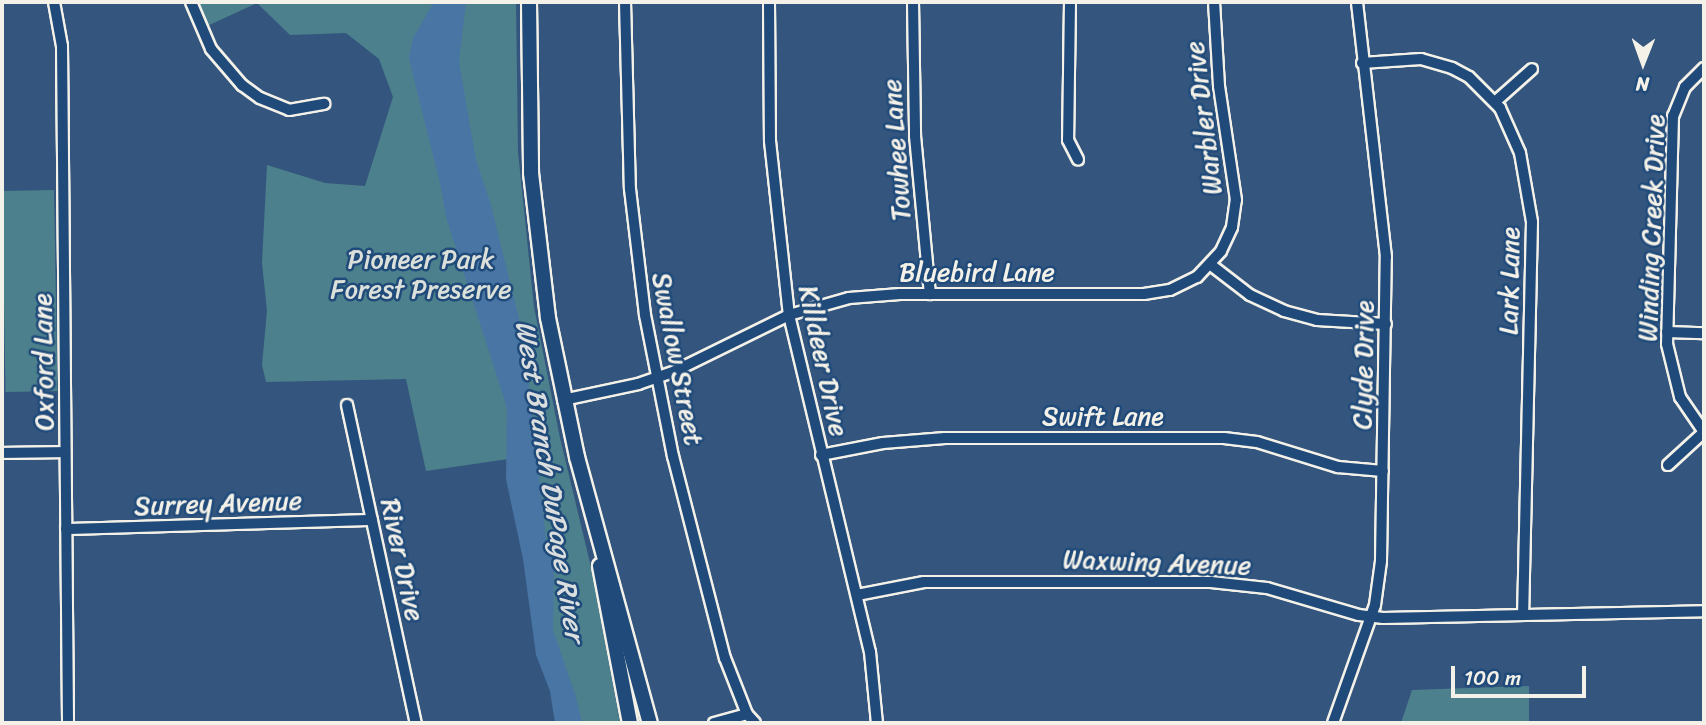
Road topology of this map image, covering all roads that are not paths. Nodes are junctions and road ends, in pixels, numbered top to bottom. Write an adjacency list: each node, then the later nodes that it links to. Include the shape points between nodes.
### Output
1 (54, 2): 26 (street, Oxford Lane, via 62,46)
2 (191, 2): 14 (street, via 211,49 242,85 289,110)
3 (528, 2): 23 (main road, via 534,207)
4 (625, 2): 22 (street, Swallow Street, via 630,189)
5 (769, 2): 18 (street, Killdeer Drive, via 770,141)
6 (913, 2): 17 (street, Towhee Lane, via 915,136)
7 (1070, 2): 15 (street, via 1068,140)
8 (1214, 2): 16 (street, Warbler Drive, via 1219,86 1236,200 1229,235)
9 (1357, 2): 10 (street, Clyde Drive)
10 (1362, 63): 13 (street, Lark Lane, via 1421,59 1443,64 1469,77); 19 (street, Clyde Drive, via 1384,219)
11 (1704, 68): 20 (street, Winding Creek Drive, via 1685,87 1673,116)
12 (1532, 69): 13 (street)
13 (1496, 102): 36 (street, Lark Lane, via 1520,153 1532,214)
14 (324, 104)
15 (1078, 160)
16 (1211, 265): 17 (street, Bluebird Lane, via 1181,286 1144,294); 19 (street, via 1250,295 1284,312 1317,320)
17 (930, 294): 18 (street, Bluebird Lane, via 849,298)
18 (789, 315): 22 (street, Bluebird Lane); 28 (street, Killdeer Drive)
19 (1386, 324): 30 (street, Clyde Drive)
20 (1667, 332): 21 (street); 25 (street, Winding Creek Drive, via 1676,386)
21 (1704, 333)
22 (656, 378): 23 (street, Bluebird Lane); 38 (street, Swallow Street, via 725,658)
23 (564, 400): 31 (main road)
24 (347, 405): 32 (street, River Drive)
25 (1704, 432): 29 (street)
26 (65, 452): 27 (street); 33 (street, Oxford Lane)
27 (2, 453)
28 (821, 456): 30 (street, Swift Lane, via 883,443 933,439 1224,438 1257,442 1338,467); 34 (street, Killdeer Drive)
29 (1668, 465)
30 (1383, 471): 37 (street, Clyde Drive, via 1380,583)
31 (591, 513): 41 (main road); 42 (main road)
32 (372, 520): 33 (street, Surrey Avenue); 40 (street, River Drive)
33 (66, 529): 39 (street, Oxford Lane)
34 (857, 595): 37 (street, Waxwing Avenue, via 924,582 1211,582 1266,588); 45 (street, Killdeer Drive, via 870,652)
35 (1704, 611): 36 (street, Waxwing Avenue)
36 (1523, 615): 37 (street, Waxwing Avenue)
37 (1371, 617): 46 (street, Clyde Drive)
38 (747, 714): 43 (street); 44 (street)
39 (68, 723)
40 (416, 723)
41 (630, 723)
42 (650, 723)
43 (713, 723)
44 (755, 723)
45 (877, 723)
46 (1333, 723)

